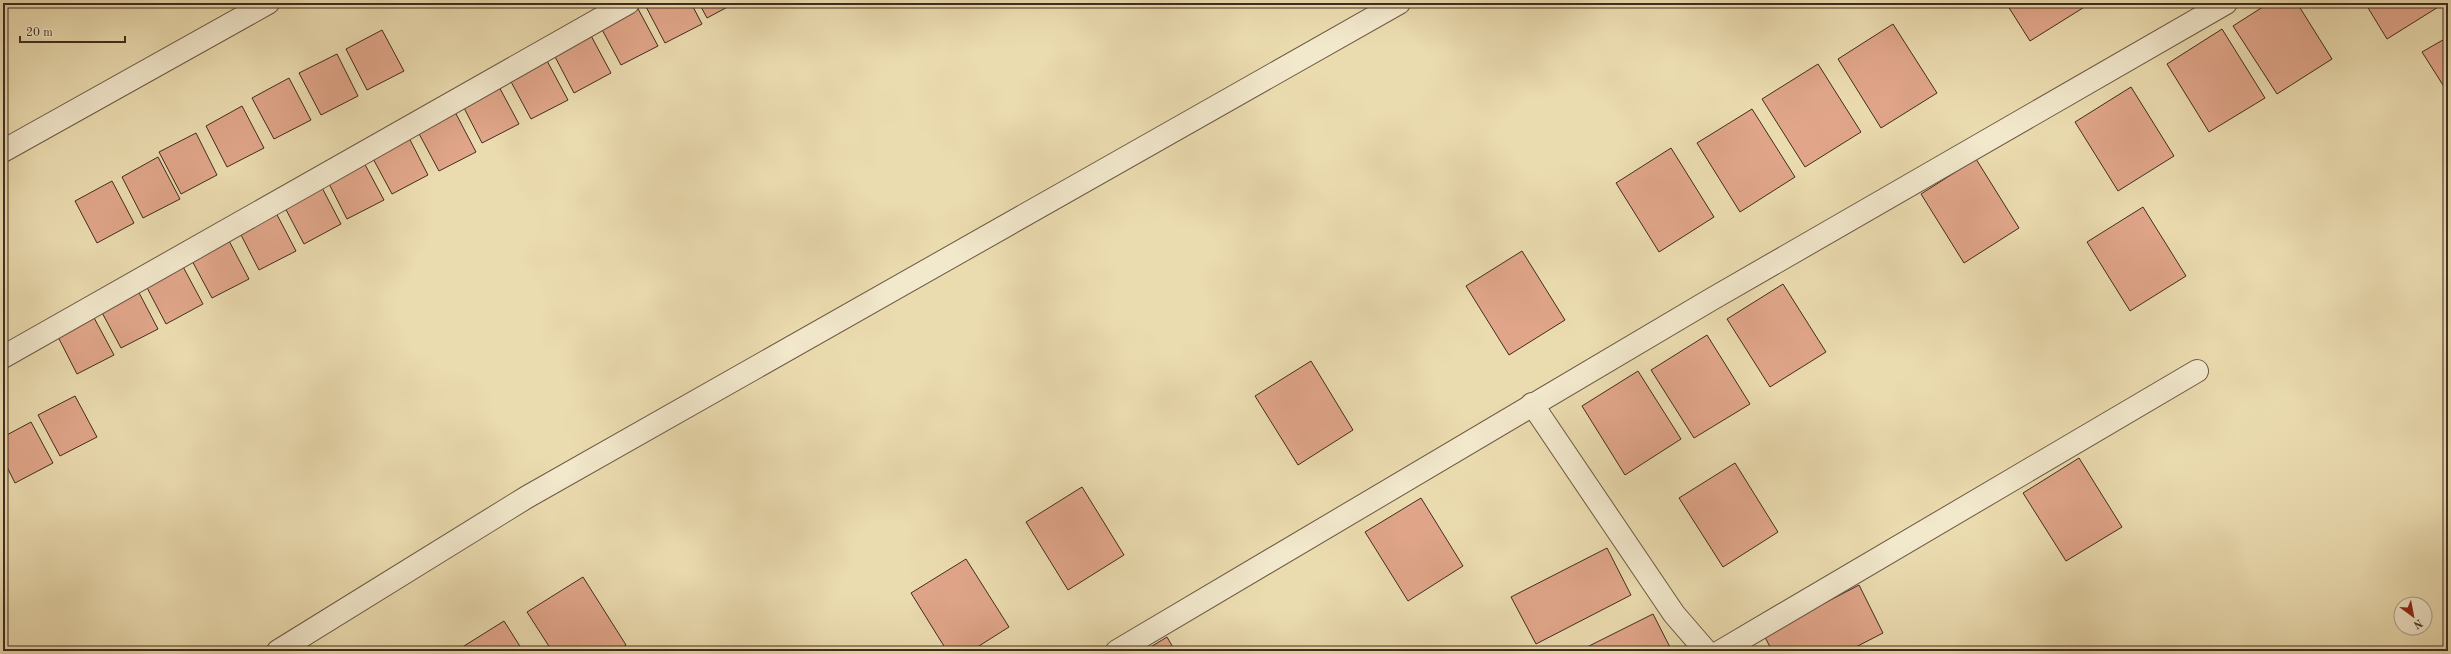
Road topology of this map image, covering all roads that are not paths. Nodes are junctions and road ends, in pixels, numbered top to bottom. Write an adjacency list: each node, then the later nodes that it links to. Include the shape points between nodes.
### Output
1 (268, 3): 5 (street)
2 (628, 3): 6 (street)
3 (1399, 3): 9 (street, via 527,497)
4 (2226, 3): 8 (street)
5 (3, 151)
6 (3, 356)
7 (2196, 371): 12 (street)
8 (1532, 404): 10 (street); 11 (street, via 1674,614)
9 (278, 651)
10 (1117, 651)
11 (1706, 651)
12 (1720, 651)

